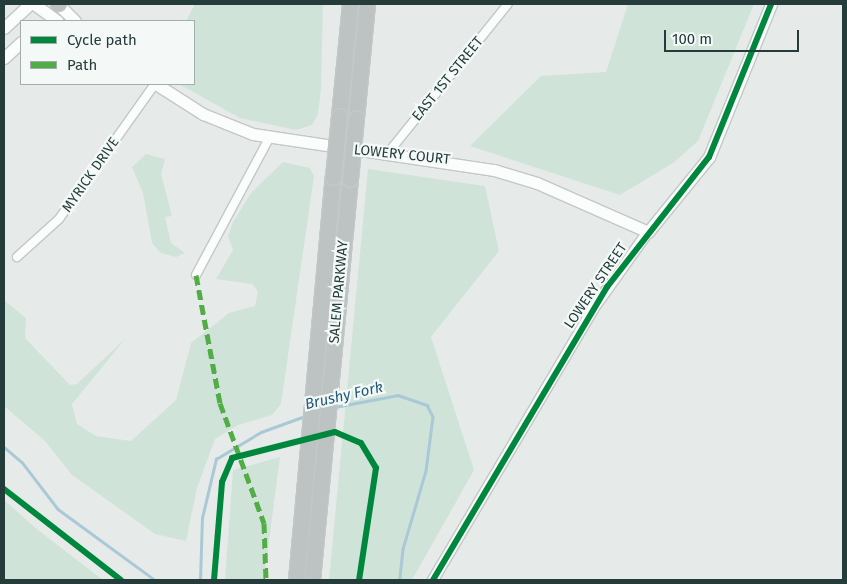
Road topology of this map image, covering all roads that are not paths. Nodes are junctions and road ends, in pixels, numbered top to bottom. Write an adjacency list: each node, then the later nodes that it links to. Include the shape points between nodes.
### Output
1 (32, 4): 7 (main road); 9 (main road)
2 (58, 4): 7 (main road); 8 (main road)
3 (350, 4): 20 (highway, SALEM PARKWAY, bridge)
4 (367, 4): 21 (highway, SALEM PARKWAY, bridge)
5 (508, 4): 15 (street, EAST 1ST STREET)
6 (772, 4): 16 (main road, LOWERY STREET, via 709,157)
7 (50, 20)
8 (74, 20)
9 (4, 28)
10 (20, 43): 11 (main road)
11 (4, 58)
12 (155, 85): 17 (street, MYRICK DRIVE, via 59,219)
13 (158, 85): 14 (main road, LOWERY COURT, via 203,114)
14 (269, 138): 15 (main road, LOWERY COURT); 18 (street)
15 (388, 153): 16 (main road, LOWERY COURT, via 447,160 515,176)
16 (648, 232): 19 (street, LOWERY STREET, via 593,309)
17 (17, 258)
18 (196, 275)
19 (434, 578)
20 (296, 580)
21 (312, 580)

